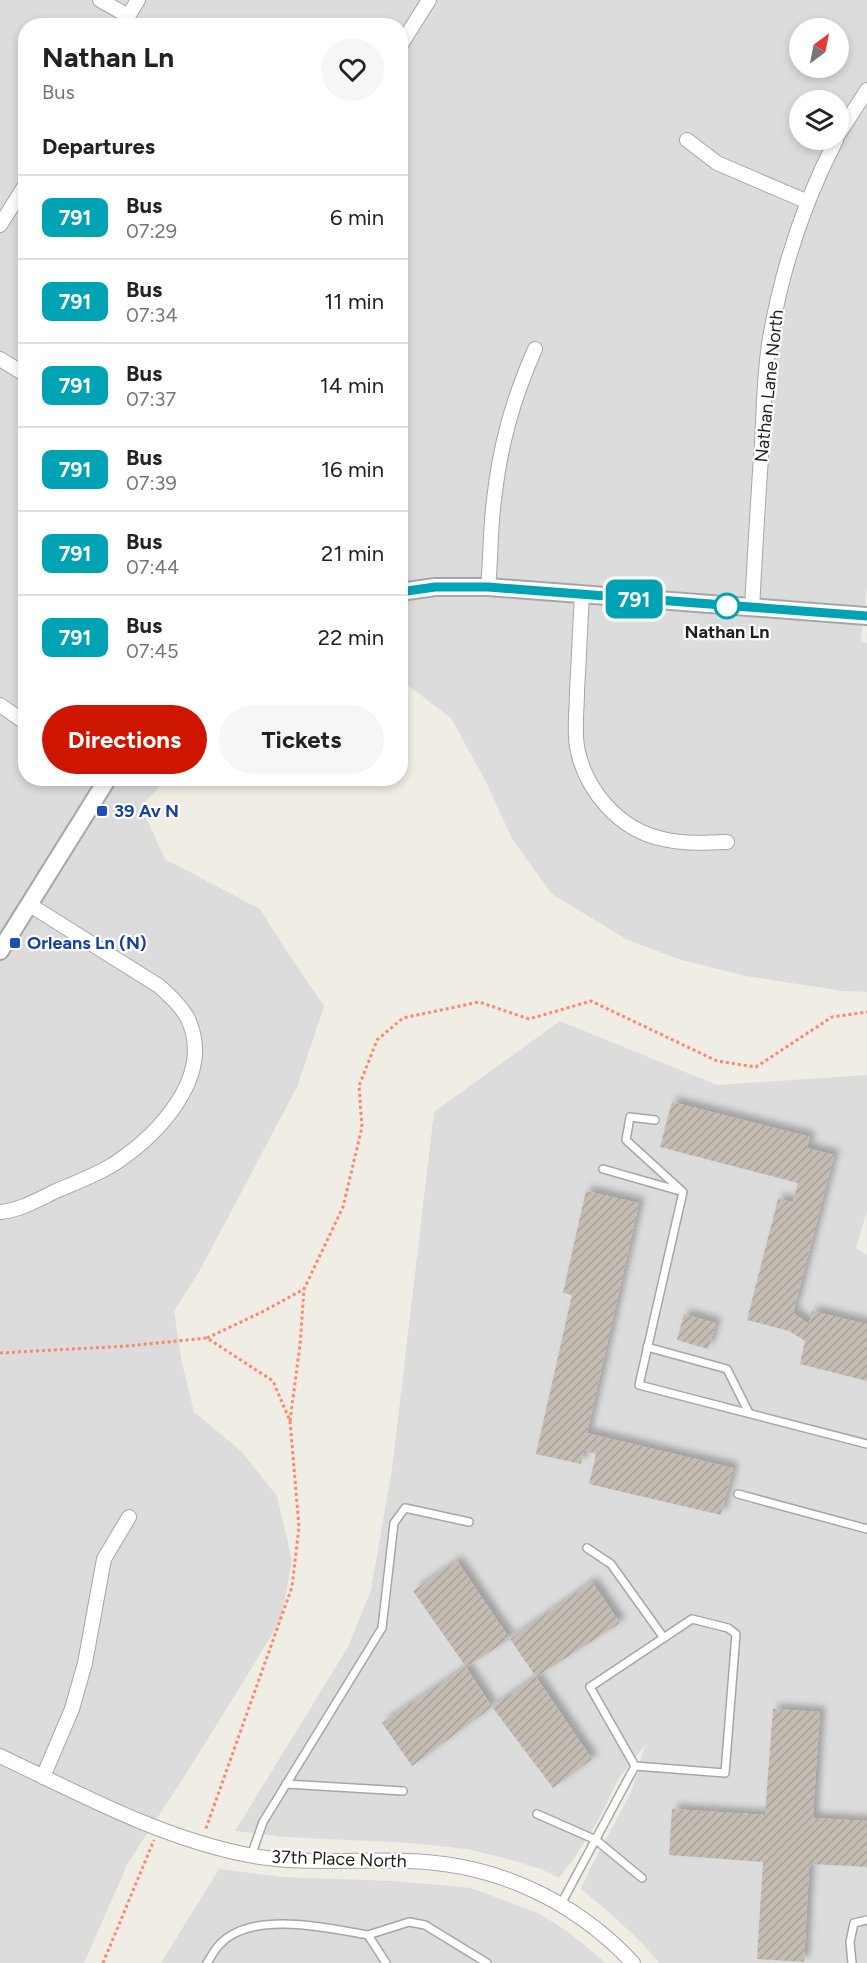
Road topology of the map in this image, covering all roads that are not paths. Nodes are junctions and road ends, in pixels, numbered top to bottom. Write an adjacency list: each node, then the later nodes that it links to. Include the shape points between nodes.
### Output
1 (100, 0): 4 (street)
2 (138, 0): 5 (street)
3 (429, 0): 6 (street)
4 (121, 18)
5 (127, 18)
6 (408, 33)
7 (867, 90): 8 (street)
8 (849, 118)
9 (687, 140): 12 (street, via 717,163)
10 (831, 150): 12 (street, Nathan Lane North)
11 (18, 197): 13 (street)
12 (808, 202): 20 (street, Nathan Lane North, via 781,286 770,340)
13 (0, 225)
14 (535, 349): 17 (street, via 519,384 498,462)
15 (0, 359): 16 (street)
16 (18, 370)
17 (488, 587): 18 (street); 19 (street)
18 (408, 591)
19 (582, 595): 20 (street); 25 (street, via 575,720 584,772 615,815 635,829 660,839 686,843)
20 (752, 608): 21 (street)
21 (867, 616)
22 (0, 705): 23 (street)
23 (18, 717)
24 (102, 786): 26 (street)
25 (727, 842)
26 (30, 905): 27 (street); 31 (street, via 167,993 186,1017 194,1037 194,1057 192,1077 182,1095 139,1146 83,1180)
27 (0, 951)
28 (656, 1120): 30 (lane, via 630,1118 626,1140)
29 (603, 1169): 30 (lane)
30 (683, 1192): 32 (lane)
31 (0, 1212)
32 (647, 1347): 33 (lane, via 727,1369); 33 (lane, via 639,1385)
33 (749, 1413): 34 (lane)
34 (867, 1444)
35 (738, 1494): 38 (lane)
36 (129, 1516): 43 (street, via 104,1559 75,1700)
37 (469, 1522): 44 (lane, via 405,1508 394,1523 382,1628)
38 (867, 1529)
39 (588, 1548): 40 (lane, via 612,1564)
40 (664, 1638): 42 (lane, via 590,1687); 42 (lane, via 692,1619 728,1628 736,1634 725,1773)
41 (0, 1756): 43 (street, 37th Place North)
42 (635, 1766): 47 (lane)
43 (43, 1776): 48 (street, 37th Place North, via 159,1829)
44 (286, 1784): 45 (lane); 48 (lane, via 262,1822)
45 (403, 1791)
46 (537, 1814): 47 (lane)
47 (596, 1840): 49 (lane); 50 (lane)
48 (251, 1856): 50 (street, 37th Place North, via 294,1861 453,1865 494,1875)
49 (642, 1878)
50 (561, 1904): 56 (street, 37th Place North, via 612,1940)
51 (867, 1920): 57 (lane, via 854,1923 850,1942)
52 (368, 1935): 53 (lane, via 277,1924 242,1929 220,1943); 54 (lane); 55 (lane, via 410,1922 425,1925)
53 (207, 1963)
54 (387, 1963)
55 (487, 1963)
56 (633, 1963)
57 (852, 1963)

